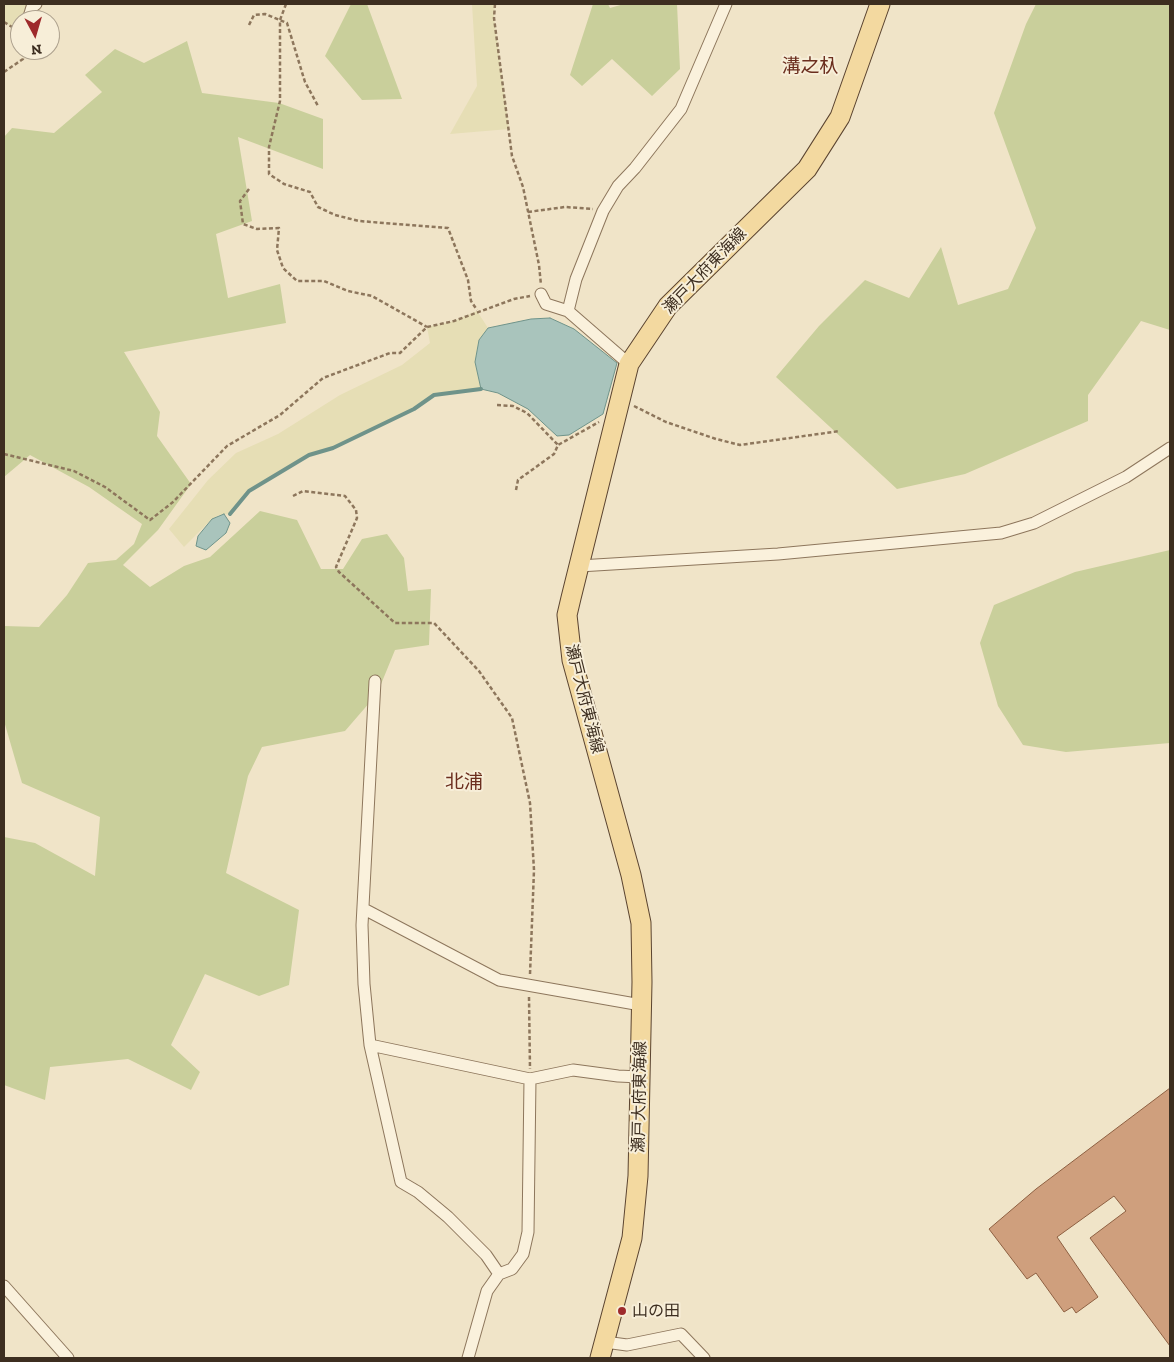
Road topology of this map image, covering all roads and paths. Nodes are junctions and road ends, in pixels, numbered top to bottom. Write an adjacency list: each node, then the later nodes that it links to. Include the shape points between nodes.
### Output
1 (286, 4): 5 (path)
2 (495, 4): 12 (path, via 494,18 512,156)
3 (726, 4): 11 (street, via 681,109 618,186)
4 (880, 4): 17 (main road, 瀬戸大府東海線, via 840,117 806,169 668,306)
5 (280, 20): 6 (path, via 265,14 254,15); 9 (path, via 286,22 305,82); 14 (path, via 280,101 269,147 269,174 284,184 310,192 318,207 335,215 360,221 448,228 468,280 471,301)
6 (249, 26)
7 (23, 60): 8 (path)
8 (4, 72)
9 (318, 106)
10 (249, 189): 16 (path, via 240,201 243,224 257,229 279,228 277,250 283,268 296,281 324,282 372,296)
11 (603, 210): 12 (path, via 565,207); 15 (street, via 576,279)
12 (528, 212): 13 (path, via 539,265)
13 (541, 294): 14 (path); 15 (street, via 546,304)
14 (477, 310): 16 (path, via 454,321)
15 (568, 311): 17 (street)
16 (427, 327): 23 (path, via 400,353 323,378 280,415 227,446 173,502 150,520 106,487 74,471)
17 (629, 364): 19 (main road, 瀬戸大府東海線)
18 (497, 405): 21 (path, via 512,406 528,413)
19 (618, 407): 20 (path, via 740,445); 21 (path); 26 (main road, 瀬戸大府東海線)
20 (840, 431)
21 (558, 445): 24 (path, via 554,454 518,480)
22 (1170, 448): 26 (street, via 1118,481 1034,523 1001,534 778,554)
23 (4, 454)
24 (516, 490)
25 (292, 496): 29 (path, via 303,491 345,496 356,510 357,518 336,566 339,572 394,623 434,623 479,671 512,718 530,803 534,870)
26 (579, 566): 30 (main road, 瀬戸大府東海線, via 567,615 568,641 641,923)
27 (375, 681): 28 (street)
28 (364, 909): 29 (street, via 484,974); 31 (street, via 364,984)
29 (529, 987): 30 (street); 33 (path)
30 (641, 1005): 32 (main road, 瀬戸大府東海線)
31 (370, 1045): 33 (street); 34 (street, via 401,1182 448,1217 486,1255)
32 (640, 1077): 33 (street, via 573,1070); 36 (main road, 瀬戸大府東海線, via 638,1176 632,1238)
33 (530, 1079): 34 (street, via 528,1232 523,1254 512,1268)
34 (499, 1274): 38 (street, via 487,1291)
35 (4, 1286): 37 (street)
36 (602, 1350): 39 (street, via 682,1334)
37 (68, 1358)
38 (468, 1358)
39 (704, 1358)

